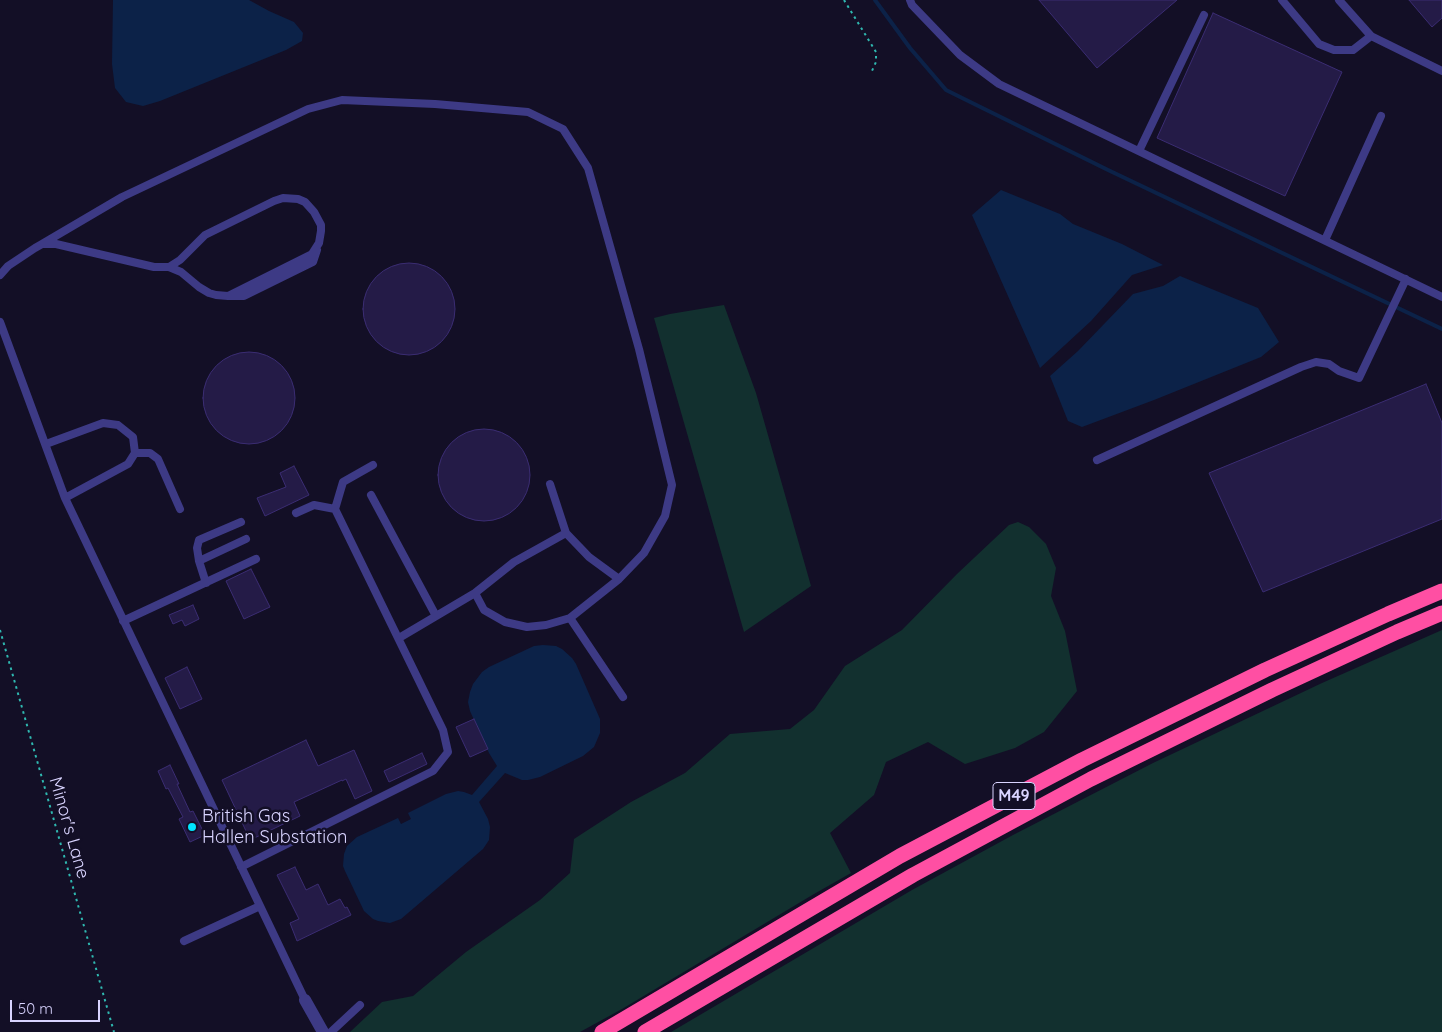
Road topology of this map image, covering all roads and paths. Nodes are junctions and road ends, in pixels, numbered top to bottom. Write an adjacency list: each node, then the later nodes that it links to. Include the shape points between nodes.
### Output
1 (844, 0): 8 (path, via 876,52 876,62)
2 (910, 0): 10 (lane, via 960,55 999,84)
3 (1282, 0): 6 (lane, via 1319,44 1334,50 1352,50)
4 (1339, 0): 6 (lane)
5 (1204, 15): 10 (lane)
6 (1371, 36): 7 (lane)
7 (1442, 71)
8 (870, 72)
9 (1381, 116): 11 (lane)
10 (1139, 151): 11 (lane)
11 (1325, 240): 15 (lane)
12 (42, 244): 13 (lane, via 63,245 154,267); 14 (lane); 33 (lane, via 122,197 308,110 342,100 528,112 563,129 588,168 639,350 672,484 665,516 644,553)
13 (169, 267): 13 (lane, via 205,235 283,198 298,199 310,206 320,225 319,243 312,254 228,296 209,292)
14 (0, 275)
15 (1406, 279): 16 (lane); 20 (lane, via 1359,378 1316,362)
16 (1442, 297)
17 (0, 322): 18 (lane)
18 (46, 444): 19 (lane, via 104,423 118,425 133,437); 24 (lane)
19 (135, 452): 24 (lane, via 128,464); 26 (lane, via 150,452 158,459)
20 (1097, 460)
21 (372, 465): 25 (lane, via 343,482)
22 (550, 484): 29 (lane)
23 (371, 494): 38 (lane)
24 (65, 498): 40 (lane)
25 (334, 509): 27 (lane, via 314,505); 42 (lane)
26 (180, 510)
27 (296, 513)
28 (241, 522): 32 (lane, via 199,540)
29 (566, 533): 33 (lane, via 590,558); 36 (lane, via 514,562)
30 (246, 539): 32 (lane)
31 (256, 559): 34 (lane)
32 (199, 562): 34 (lane)
33 (619, 579): 39 (lane)
34 (206, 583): 40 (lane)
35 (1442, 592): 52 (highway, M49, via 1265,670 1073,764 900,856)
36 (475, 593): 38 (lane); 39 (lane, via 484,610 505,622 527,627)
37 (1442, 613): 53 (highway, M49, via 1272,690 1091,779 913,875)
38 (436, 616): 42 (lane)
39 (570, 618): 43 (lane)
40 (123, 620): 44 (lane)
41 (0, 630): 49 (path, Minor's Lane)
42 (399, 638): 44 (lane, via 444,730 448,752 434,771)
43 (623, 697)
44 (241, 867): 45 (lane)
45 (260, 906): 46 (lane); 47 (lane)
46 (184, 940)
47 (305, 1000): 50 (street)
48 (360, 1005): 51 (lane)
49 (114, 1032)
50 (323, 1032)
51 (331, 1032)
52 (602, 1032)
53 (645, 1032)

